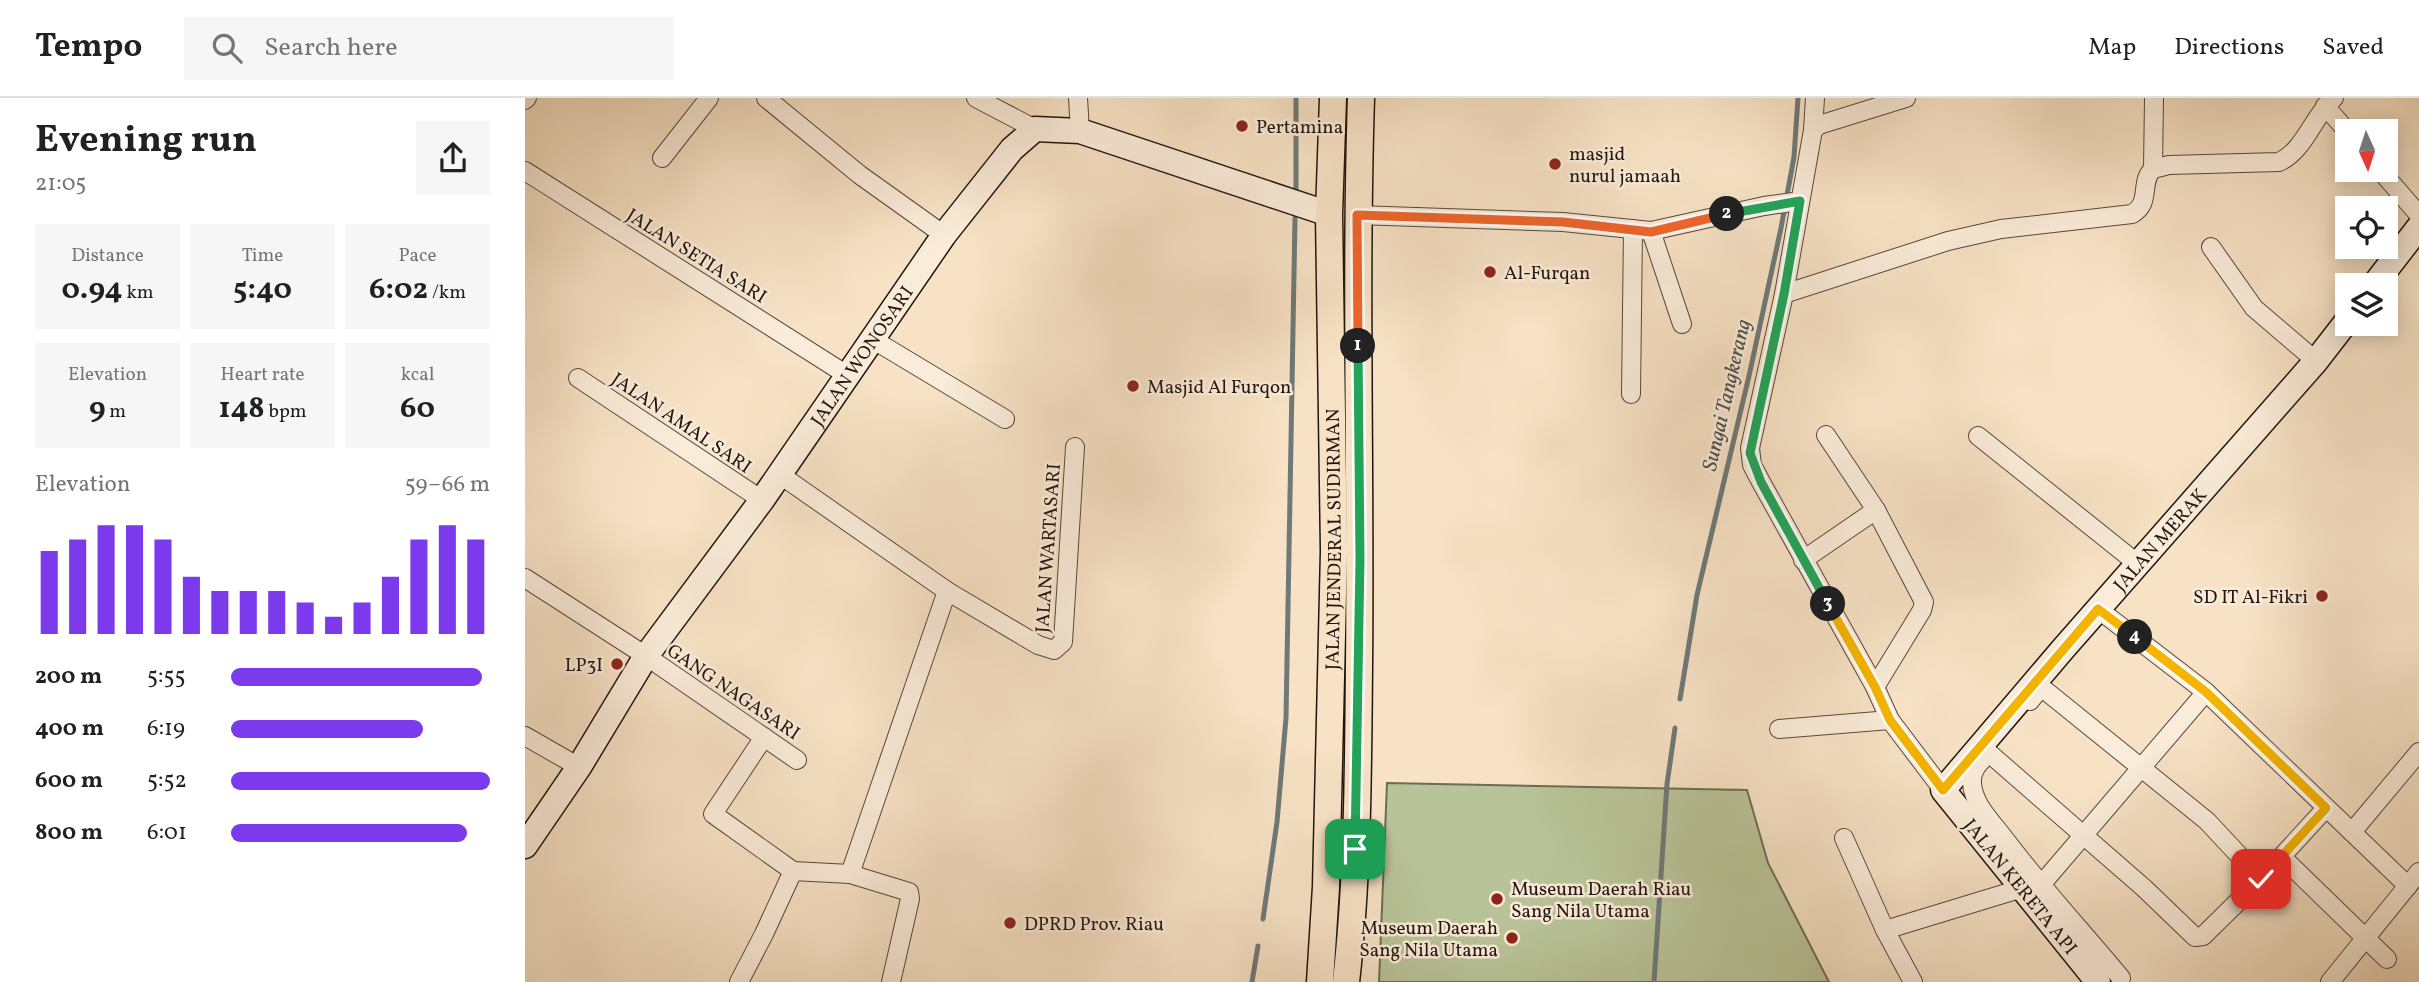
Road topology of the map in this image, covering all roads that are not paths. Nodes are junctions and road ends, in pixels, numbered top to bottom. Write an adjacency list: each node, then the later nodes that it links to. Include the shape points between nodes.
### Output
1 (709, 98): 15 (street)
2 (976, 98): 12 (street)
3 (1078, 98): 13 (street)
4 (1333, 98): 20 (main road, JALAN JENDERAL SUDIRMAN)
5 (1361, 98): 21 (main road, JALAN JENDERAL SUDIRMAN)
6 (1815, 98): 14 (street)
7 (1906, 98): 14 (street, via 1819,125)
8 (2154, 98): 16 (street)
9 (775, 101): 26 (street, via 860,175)
10 (2330, 102): 11 (street); 16 (street, via 2292,154 2279,162)
11 (2340, 119)
12 (1035, 129): 13 (street); 26 (street, JALAN WONOSARI, via 1011,149)
13 (1080, 131): 20 (street)
14 (1813, 131): 19 (street)
15 (662, 158)
16 (2153, 169): 29 (street, via 2147,175 2143,206 2132,214 2001,229 1948,241)
17 (527, 178): 34 (street, JALAN SETIA SARI)
18 (2390, 182): 22 (street)
19 (1800, 201): 25 (street); 29 (street)
20 (1329, 214): 79 (main road, JALAN JENDERAL SUDIRMAN, via 1333,551)
21 (1357, 215): 24 (street); 80 (main road, JALAN JENDERAL SUDIRMAN, via 1359,721)
22 (2419, 215)
23 (2419, 227): 28 (street)
24 (1633, 229): 25 (street); 36 (street)
25 (1651, 232): 30 (street)
26 (944, 235): 32 (street, JALAN WONOSARI)
27 (2211, 247): 33 (street, via 2254,308)
28 (2383, 273)
29 (1784, 294): 44 (street, via 1750,453)
30 (1682, 324)
31 (2335, 336): 33 (street, JALAN MERAK)
32 (872, 339): 34 (street, JALAN WONOSARI); 37 (street)
33 (2316, 361): 45 (street, JALAN MERAK)
34 (847, 375): 41 (street, JALAN WONOSARI)
35 (579, 378): 42 (street, JALAN AMAL SARI)
36 (1631, 394)
37 (1005, 419)
38 (1826, 435): 43 (street)
39 (1978, 436): 45 (street)
40 (1075, 447): 47 (street, JALAN WARTASARI, via 1062,645 1046,649)
41 (779, 474): 42 (street, JALAN WONOSARI); 47 (street, JALAN WARTASARI)
42 (762, 500): 49 (street, JALAN WONOSARI)
43 (1876, 510): 44 (street); 50 (street, via 1924,602)
44 (1803, 560): 50 (street)
45 (2138, 564): 48 (street, JALAN MERAK)
46 (525, 578): 49 (street, GANG NAGASARI)
47 (947, 591): 69 (street)
48 (2098, 609): 51 (street); 61 (street, JALAN MERAK)
49 (646, 656): 55 (street, GANG NAGASARI); 59 (street, JALAN WONOSARI)
50 (1875, 687): 52 (street)
51 (2206, 692): 60 (street); 62 (street)
52 (1890, 720): 53 (street); 61 (street)
53 (1779, 729)
54 (525, 736): 59 (street)
55 (764, 737): 58 (street, GANG NAGASARI); 68 (street, via 713,814)
56 (2419, 752): 63 (street)
57 (1989, 753): 60 (street, via 2041,687); 64 (street); 72 (street, via 1972,775 1976,797)
58 (797, 760)
59 (579, 767): 66 (street, JALAN WONOSARI)
60 (2141, 769): 64 (street); 70 (street, via 2207,821)
61 (1943, 790): 72 (street, JALAN KERETA API)
62 (2326, 808): 63 (street); 67 (street)
63 (2352, 832): 71 (street)
64 (2083, 836): 70 (street, via 2196,936 2203,936); 72 (street)
65 (1844, 838): 73 (street)
66 (525, 846)
67 (2282, 857): 70 (street); 74 (street)
68 (793, 871): 69 (street); 77 (street)
69 (850, 874): 78 (street, via 904,889 911,896)
70 (2261, 879)
71 (2414, 879): 74 (street)
72 (2032, 887): 73 (street); 76 (street, JALAN KERETA API)
73 (1885, 930): 81 (street)
74 (2366, 938): 75 (street); 82 (street)
75 (2387, 958)
76 (2109, 980)
77 (739, 982)
78 (891, 982)
79 (1320, 982)
80 (1346, 982)
81 (1913, 982)
82 (2330, 982)

